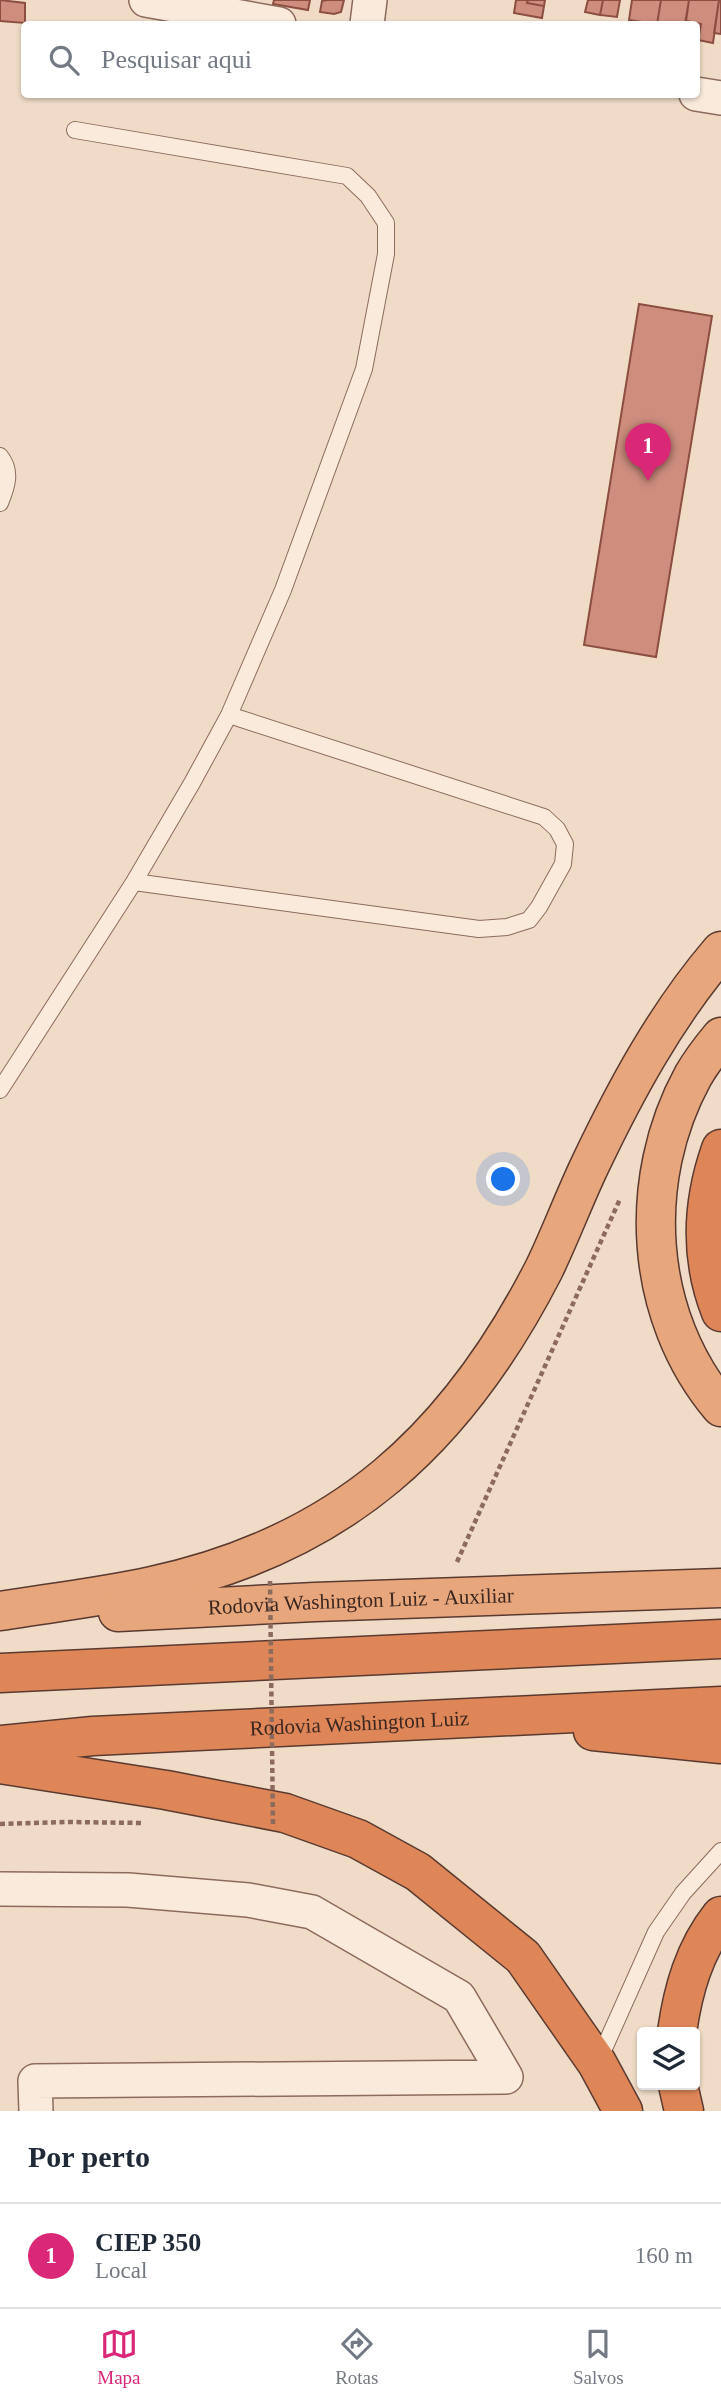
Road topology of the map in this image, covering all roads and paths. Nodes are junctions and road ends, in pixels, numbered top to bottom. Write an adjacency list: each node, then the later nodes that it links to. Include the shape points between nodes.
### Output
1 (146, 0): 3 (street)
2 (370, 0): 4 (street)
3 (262, 21)
4 (366, 21)
5 (700, 95): 6 (street)
6 (721, 98)
7 (75, 130): 10 (lane, via 347,176 386,223 386,254 364,369 284,590)
8 (0, 456): 9 (lane, via 8,485)
9 (0, 503)
10 (229, 715): 11 (lane); 11 (lane, via 544,817 565,844 563,864 529,920 479,929)
11 (134, 883): 14 (lane)
12 (721, 951): 22 (highway, via 674,1013 631,1082 508,1334 454,1411 419,1448 345,1509 255,1554 152,1586)
13 (721, 1037): 18 (highway, via 693,1075 669,1134 660,1171 655,1243 667,1308 679,1340 693,1369)
14 (0, 1090)
15 (721, 1149): 17 (highway, via 704,1234)
16 (625, 1189): 19 (path)
17 (721, 1312)
18 (721, 1407)
19 (457, 1562)
20 (270, 1581): 33 (path, bridge, via 273,1827)
21 (716, 1584): 23 (highway, Rodovia Washington Luiz - Auxiliar)
22 (0, 1611)
23 (0, 1617)
24 (721, 1639): 25 (highway)
25 (0, 1673)
26 (721, 1706): 27 (highway, Rodovia Washington Luiz)
27 (480, 1720): 28 (highway); 29 (highway, Rodovia Washington Luiz, via 93,1736)
28 (721, 1744)
29 (0, 1745)
30 (0, 1764): 38 (highway, via 285,1813 358,1839 418,1872 523,1957)
31 (0, 1824): 32 (path)
32 (150, 1824)
33 (260, 1826)
34 (721, 1851): 38 (lane, via 656,1932)
35 (0, 1889): 40 (street, via 128,1890 248,1900 312,1912 459,1997 506,2077 35,2081)
36 (721, 1916): 37 (highway, via 696,1956)
37 (678, 2027)
38 (597, 2063): 41 (highway)
39 (679, 2090): 42 (highway)
40 (36, 2111)
41 (623, 2111)
42 (684, 2111)

